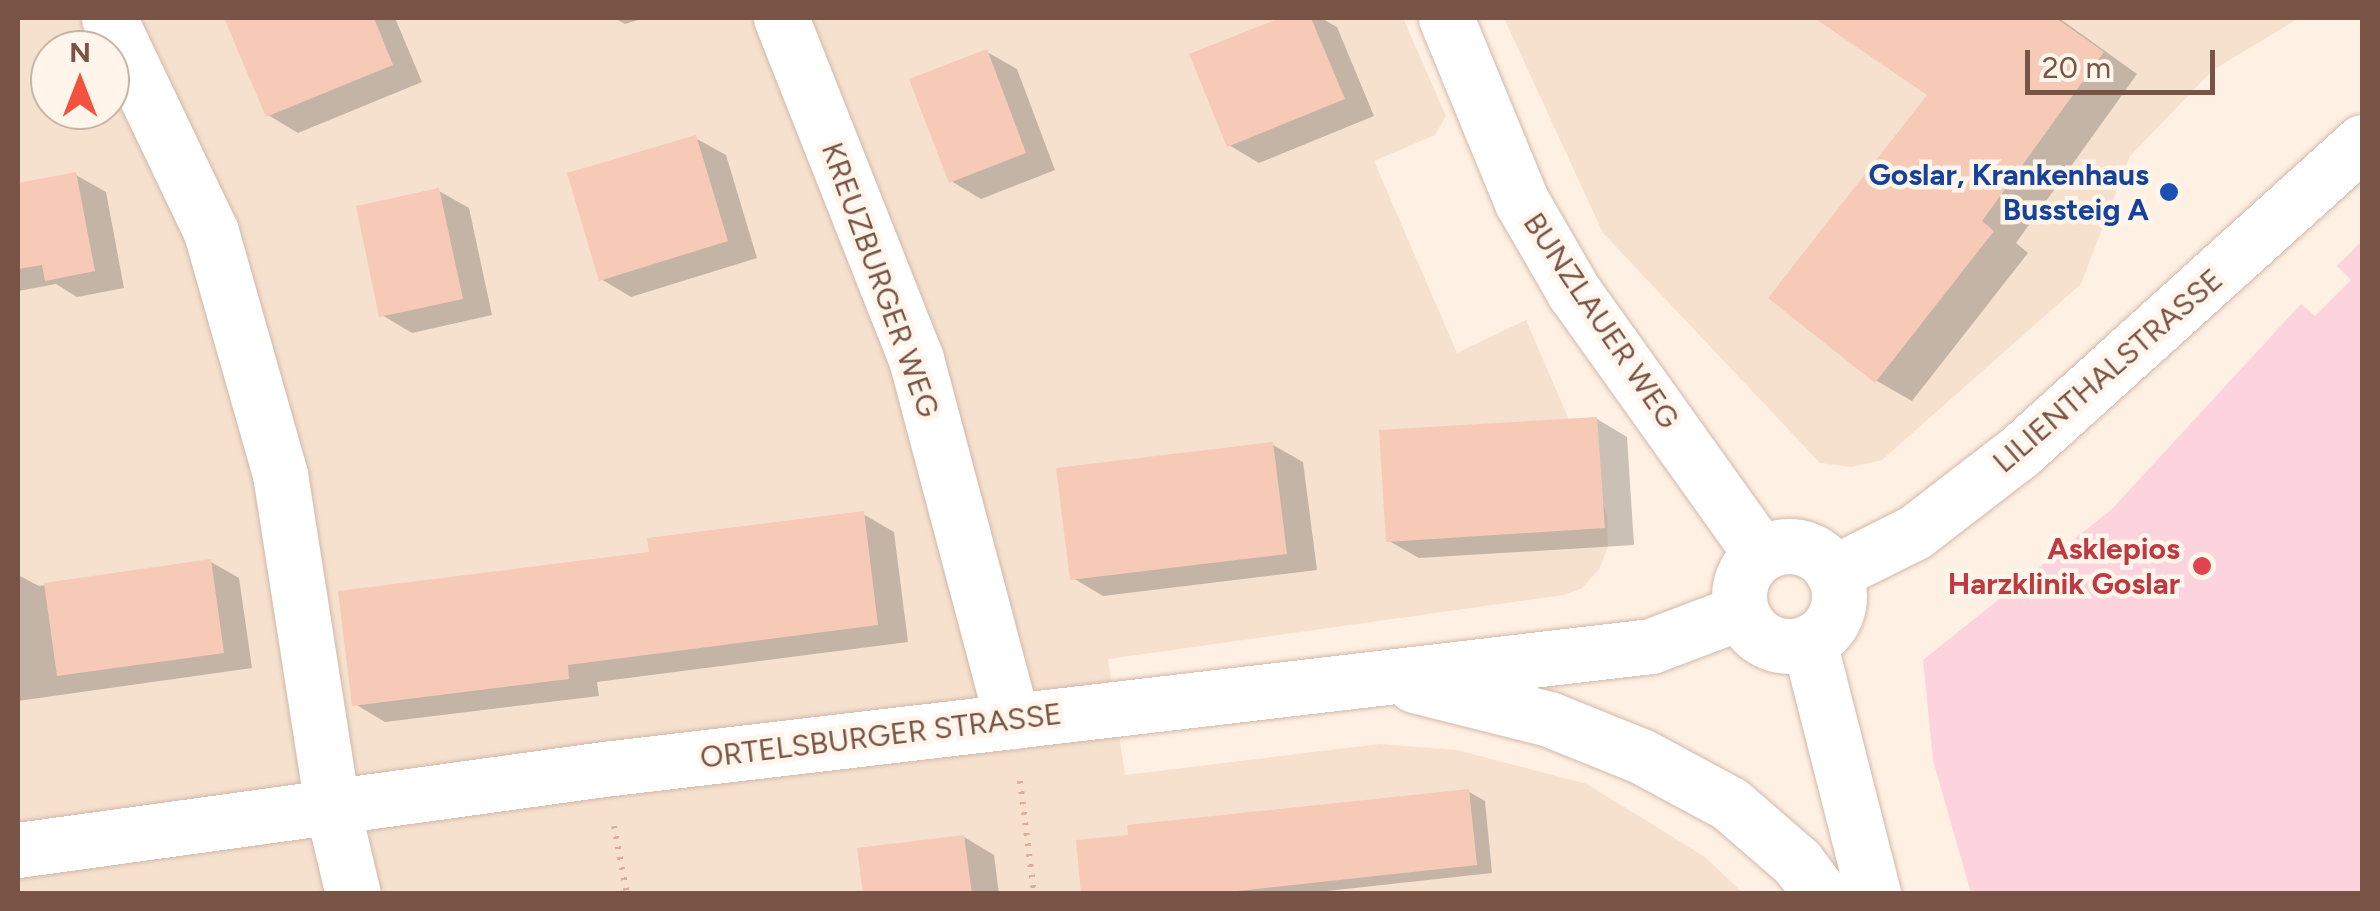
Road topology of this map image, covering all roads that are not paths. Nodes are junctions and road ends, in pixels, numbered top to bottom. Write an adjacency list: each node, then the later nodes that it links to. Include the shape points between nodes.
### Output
1 (109, 18): 11 (street, via 211,232 280,474)
2 (781, 18): 10 (street, KREUZBURGER WEG, via 916,360)
3 (1446, 18): 5 (street, BUNZLAUER WEG, via 1522,202 1557,262)
4 (2362, 142): 6 (street, LILIENTHALSTRASSE, via 2019,452 1915,532)
5 (1761, 554): 6 (street, via 1807,549); 7 (street, via 1742,578)
6 (1833, 573): 8 (street, via 1839,602 1834,619)
7 (1741, 612): 8 (street, via 1759,636 1775,644); 9 (street, ORTELSBURGER STRASSE, via 1651,646)
8 (1809, 642): 15 (street)
9 (1382, 677): 10 (street, ORTELSBURGER STRASSE); 14 (street, via 1549,719 1642,756 1730,804 1797,862)
10 (1012, 721): 11 (street, ORTELSBURGER STRASSE)
11 (332, 806): 12 (street, ORTELSBURGER STRASSE); 13 (street)
12 (18, 850)
13 (353, 894)
14 (1820, 894)
15 (1873, 894)

